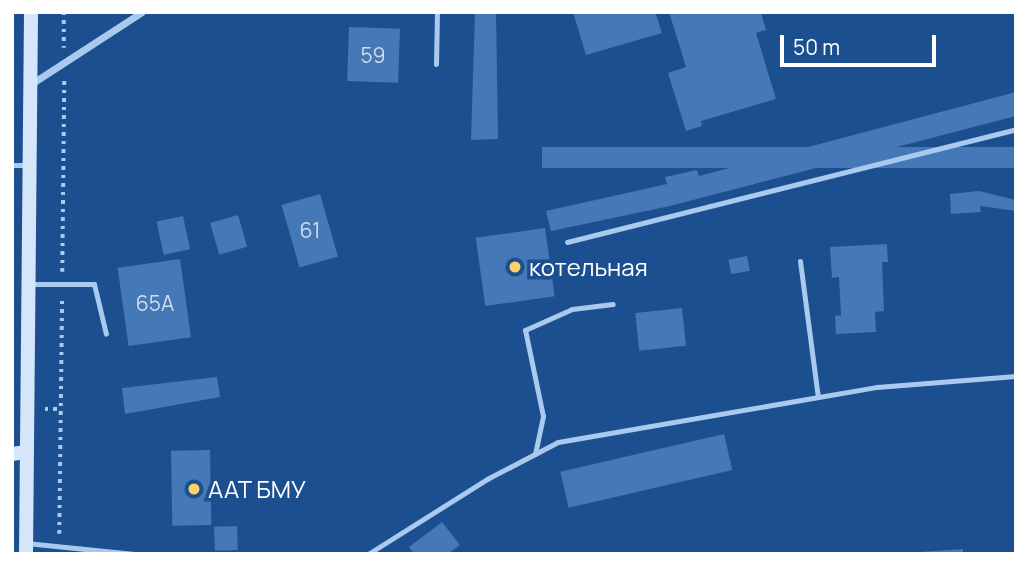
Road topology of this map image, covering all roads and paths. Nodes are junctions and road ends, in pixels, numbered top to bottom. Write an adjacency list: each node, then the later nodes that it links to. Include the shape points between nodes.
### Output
1 (31, 12): 7 (street)
2 (64, 12): 6 (path)
3 (142, 12): 6 (street)
4 (437, 12): 5 (lane)
5 (436, 64)
6 (64, 65): 7 (street); 13 (path)
7 (31, 84): 10 (street)
8 (1016, 129): 11 (lane)
9 (12, 165): 10 (lane)
10 (29, 166): 14 (street)
11 (567, 242)
12 (800, 261): 18 (lane)
13 (62, 283): 14 (lane); 16 (lane, via 94,284); 22 (path)
14 (27, 284): 19 (street)
15 (613, 304): 21 (lane, via 572,309 525,330 544,416)
16 (107, 334)
17 (1016, 376): 18 (lane)
18 (818, 397): 21 (lane, via 558,442)
19 (27, 452): 20 (street); 23 (street)
20 (12, 454)
21 (535, 454): 25 (lane)
22 (59, 546): 23 (lane); 24 (lane)
23 (26, 548)
24 (134, 554)
25 (368, 554)

